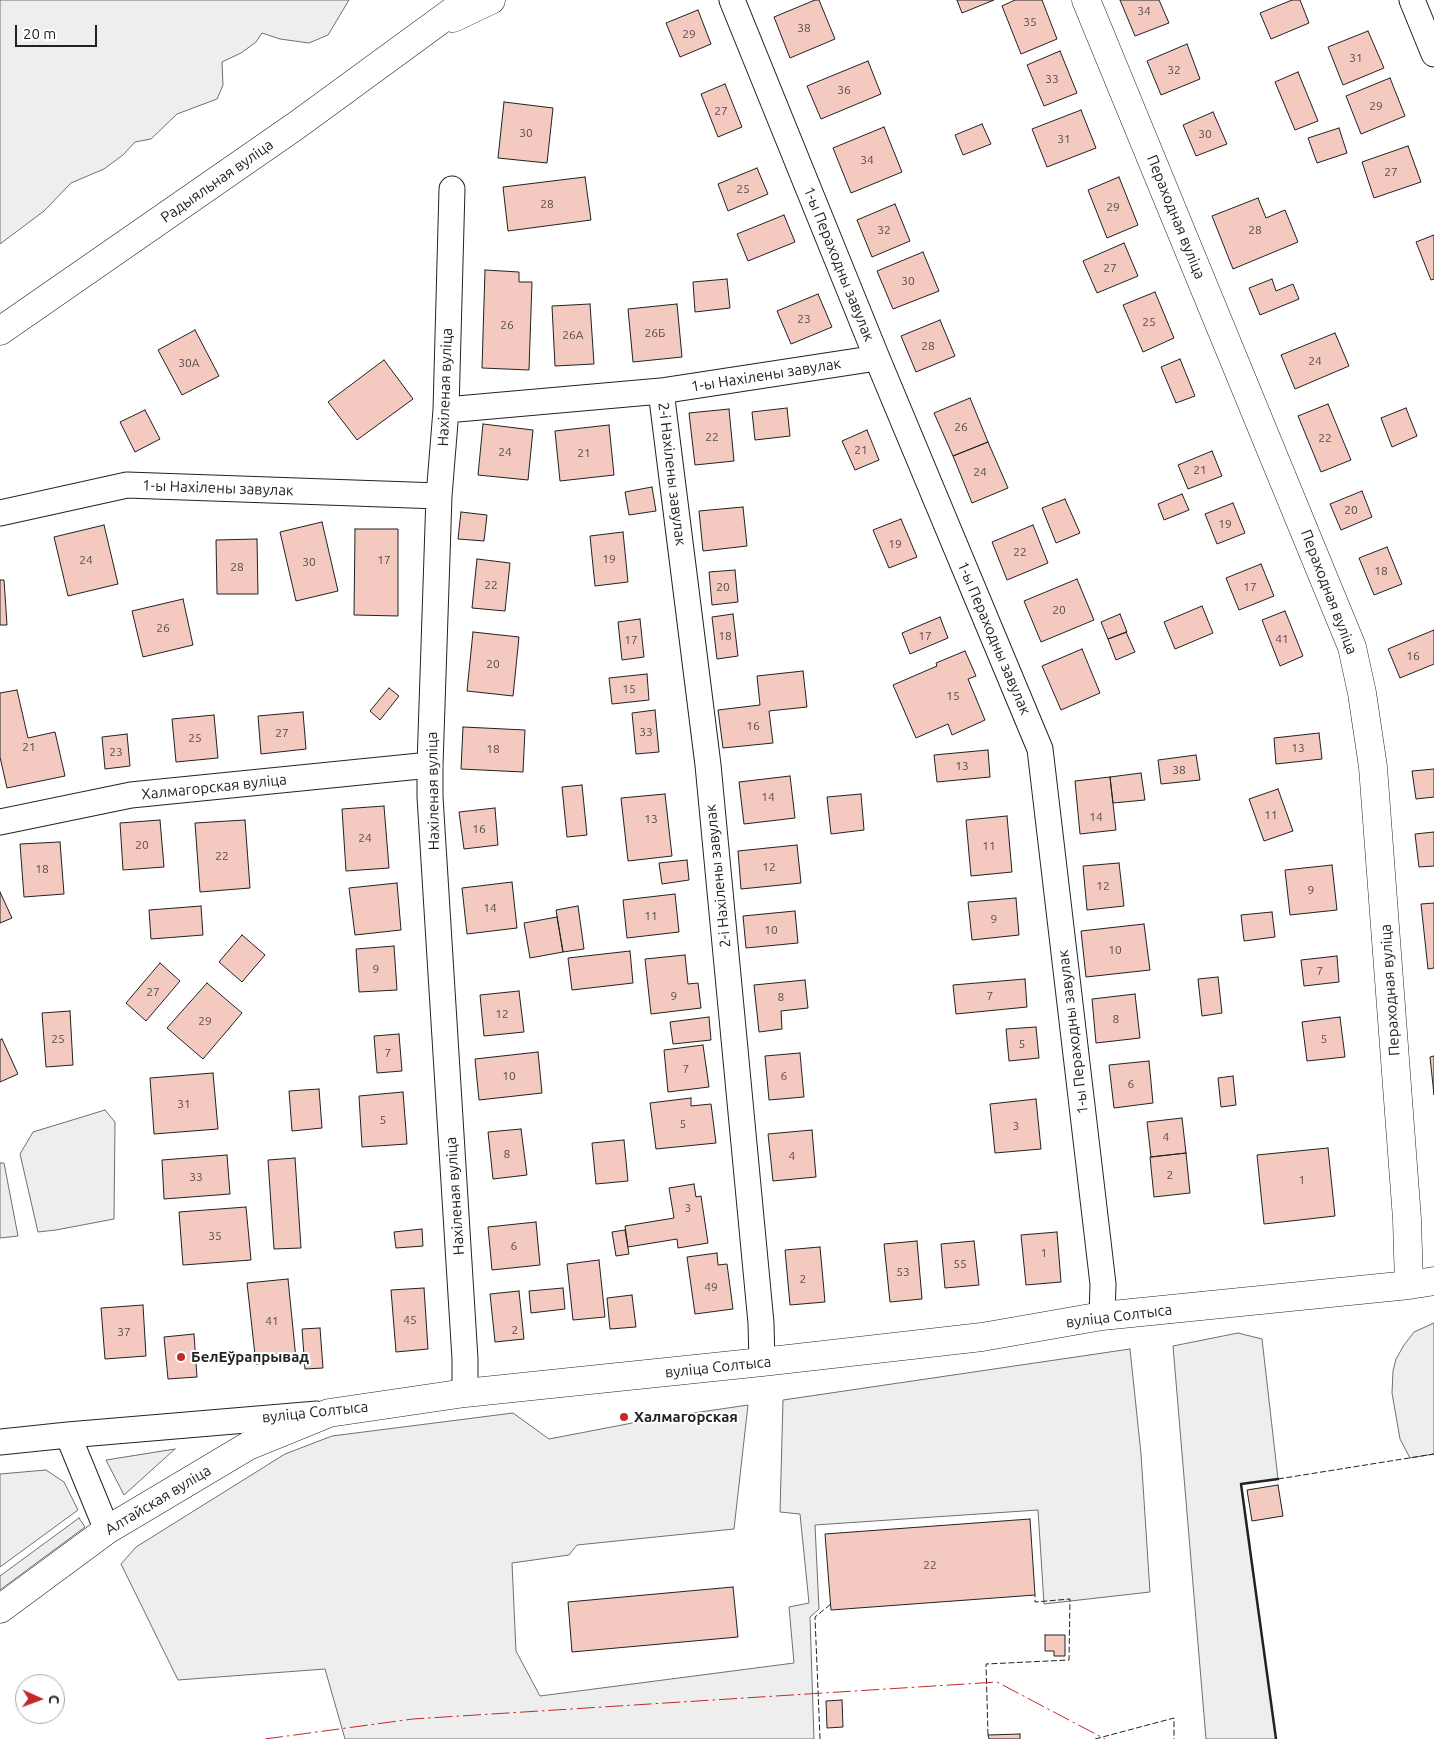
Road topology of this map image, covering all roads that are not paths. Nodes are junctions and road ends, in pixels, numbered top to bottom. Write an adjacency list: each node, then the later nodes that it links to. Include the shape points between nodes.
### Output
1 (468, 0): 6 (main road, Радыяльная вуліца)
2 (491, 0): 6 (main road, Радыяльная вуліца)
3 (732, 0): 10 (street, 1-ы Пераходны завулак)
4 (1086, 0): 17 (main road, Пераходная вуліца, via 1352,647 1373,767 1407,1219)
5 (1412, 0): 7 (street)
6 (432, 28): 9 (main road, Радыяльная вуліца)
7 (1434, 54)
8 (452, 189): 12 (street, Нахіленая вуліца)
9 (0, 331)
10 (877, 358): 11 (street, 1-ы Нахілены завулак); 18 (street, 1-ы Пераходны завулак, via 1040,749 1103,1284)
11 (661, 391): 12 (street, 1-ы Нахілены завулак); 19 (street, 2-і Нахілены завулак, via 708,765)
12 (446, 410): 13 (street, Нахіленая вуліца)
13 (439, 496): 14 (street, 1-ы Нахілены завулак, via 127,485); 15 (street, Нахіленая вуліца)
14 (0, 514)
15 (430, 765): 16 (street, Халмагорская вуліца, via 131,795); 20 (street, Нахіленая вуліца, via 466,1359)
16 (0, 822)
17 (1421, 1283): 18 (main road, вуліца Солтыса)
18 (1102, 1316): 19 (main road, вуліца Солтыса, via 982,1337)
19 (762, 1362): 20 (main road, вуліца Солтыса)
20 (465, 1393): 21 (main road, вуліца Солтыса)
21 (329, 1413): 22 (street, вуліца Солтыса); 24 (main road, Алтайская вуліца, via 248,1446)
22 (68, 1434): 23 (street, вуліца Солтыса); 24 (street)
23 (0, 1442)
24 (107, 1530): 25 (main road, Алтайская вуліца)
25 (0, 1609)

